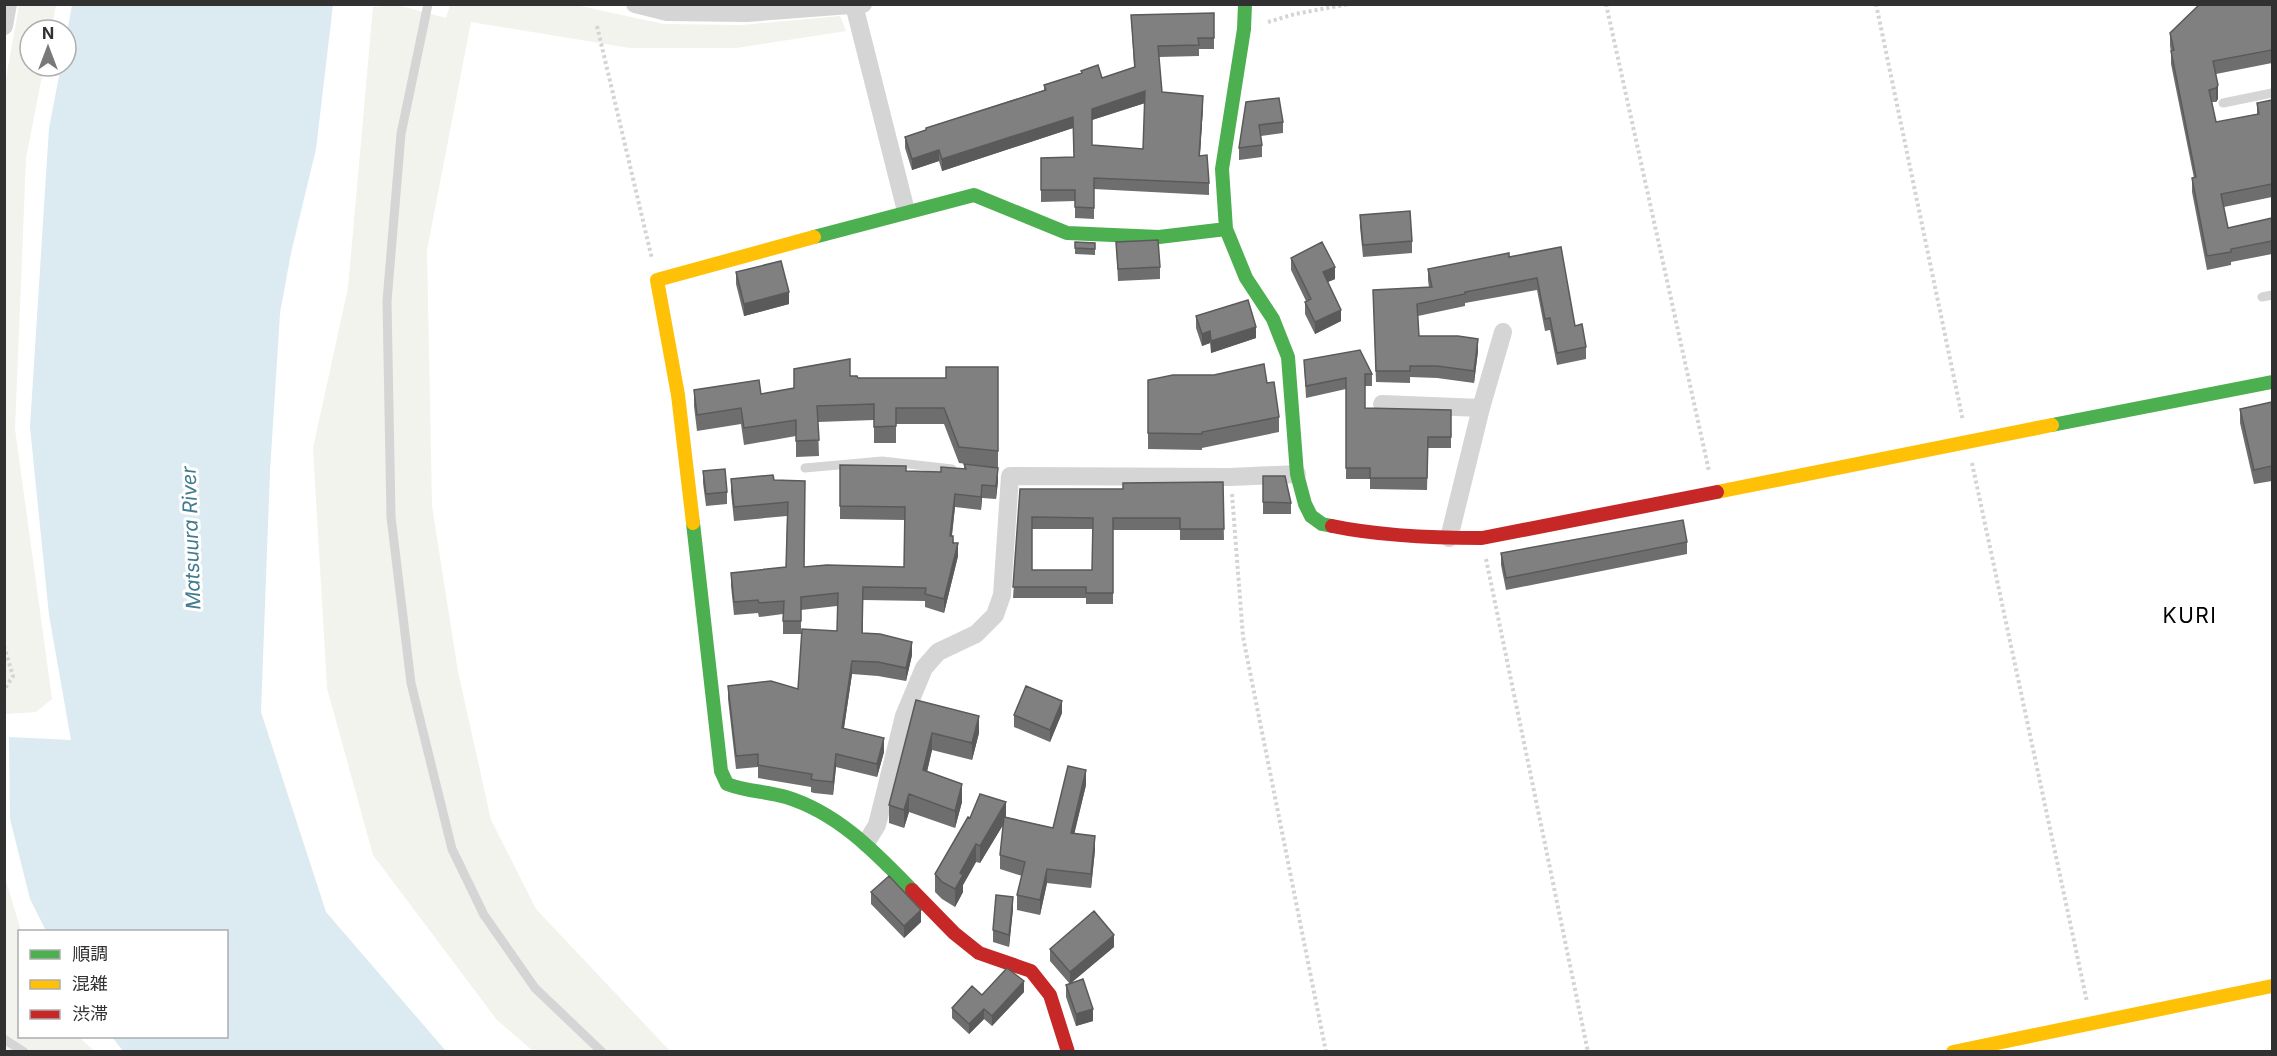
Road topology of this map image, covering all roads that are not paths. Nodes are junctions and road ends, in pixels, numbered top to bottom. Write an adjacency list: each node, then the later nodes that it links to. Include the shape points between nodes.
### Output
1 (8, 4): 7 (street)
2 (428, 4): 26 (lane, via 401,134 387,301 391,517 411,683 452,849 484,915 535,988)
3 (635, 4): 6 (street, via 667,12 747,13)
4 (863, 4): 6 (street)
5 (1245, 4): 11 (street, via 1222,169)
6 (854, 5): 10 (street)
7 (4, 26)
8 (2272, 93): 9 (lane)
9 (2223, 103)
10 (906, 211): 11 (street, via 974,195 1067,233 1159,237); 22 (street, via 657,280 678,395 721,771 728,784 745,791 785,797 821,812)
11 (1226, 229): 20 (street, via 1246,278 1273,319 1288,357)
12 (2272, 295): 13 (lane)
13 (2262, 297)
14 (1503, 332): 17 (street)
15 (2272, 382): 21 (street, via 1482,538)
16 (1382, 404): 17 (street)
17 (1481, 408): 21 (street)
18 (805, 468): 19 (lane, via 882,461)
19 (963, 470)
20 (1298, 474): 21 (street, via 1305,504 1311,516 1322,524); 22 (street, via 1004,475 1002,595 995,615 976,634 938,652 924,668 904,716 877,825)
21 (1449, 538)
22 (866, 843): 27 (street, via 954,933 979,953 1031,971 1050,995)
23 (2272, 986): 28 (street)
24 (4, 1039): 25 (lane)
25 (24, 1052)
26 (602, 1052)
27 (1068, 1052)
28 (1953, 1052)

